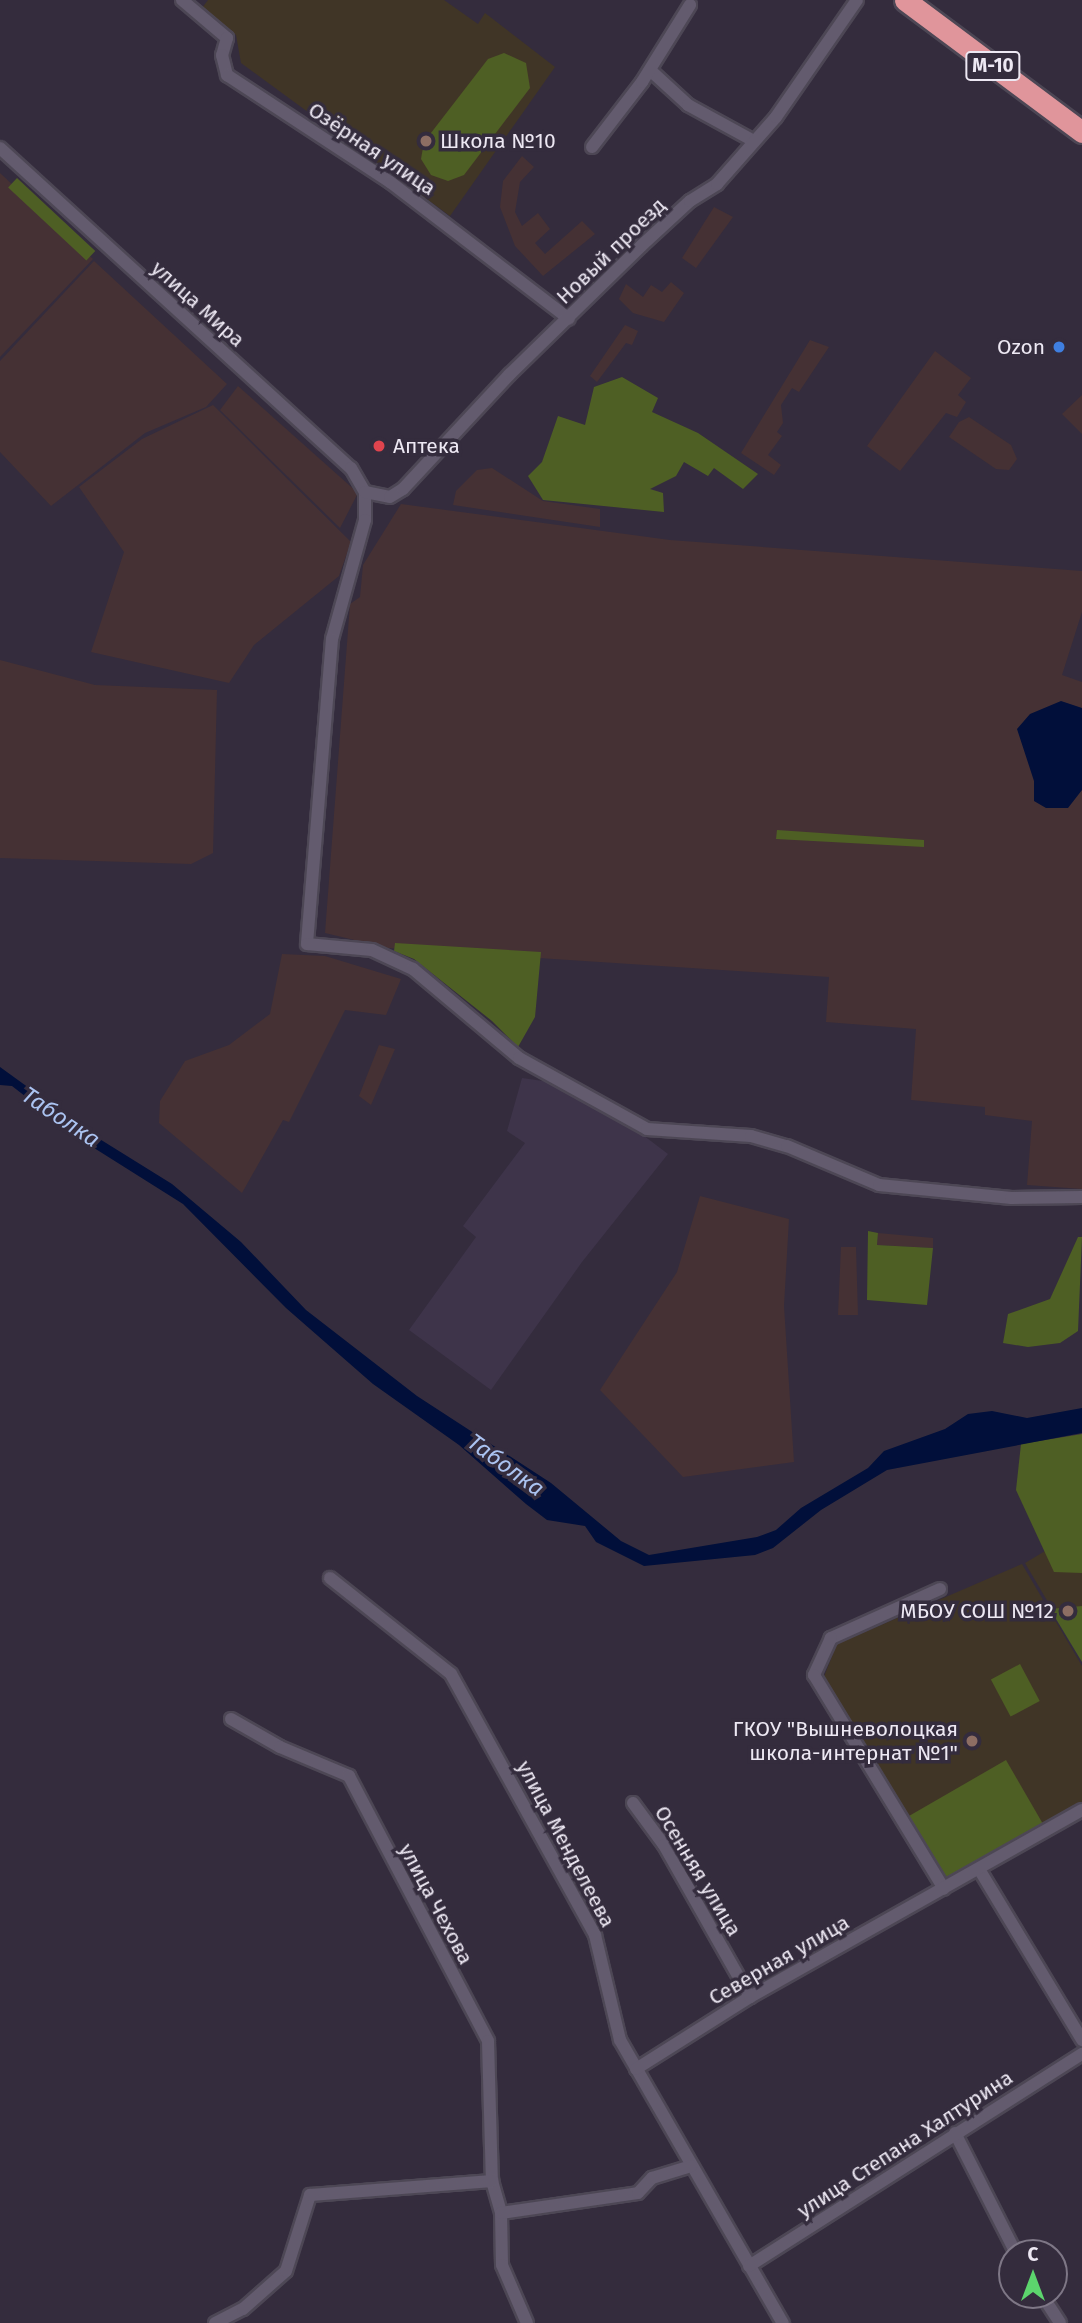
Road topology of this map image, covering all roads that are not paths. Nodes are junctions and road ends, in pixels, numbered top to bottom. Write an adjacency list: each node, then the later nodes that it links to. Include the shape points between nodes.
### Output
1 (183, 0): 10 (street, Озёрная улица, via 227,38 222,55 227,75 390,182)
2 (857, 0): 7 (street, Новый проезд, via 776,117)
3 (905, 0): 6 (highway, М-10)
4 (690, 5): 5 (street)
5 (650, 70): 7 (street, via 688,105); 8 (street)
6 (1082, 132)
7 (752, 140): 10 (street, Новый проезд, via 717,184 651,237)
8 (592, 147)
9 (0, 148): 11 (street, улица Мира, via 351,468)
10 (569, 319): 11 (street, Новый проезд, via 510,374 403,489 390,497)
11 (365, 492): 12 (street, via 365,520 332,639 307,944 372,950 413,969 519,1058 647,1129 751,1136 787,1146 879,1185 1012,1198)
12 (1082, 1197)
13 (330, 1578): 23 (street, улица Менделеева, via 451,1674 595,1935 620,2040)
14 (940, 1589): 19 (street, via 831,1638 814,1675)
15 (231, 1719): 26 (street, улица Чехова, via 280,1747 349,1776 488,2041)
16 (633, 1802): 20 (street, Осенняя улица, via 664,1845)
17 (1082, 1810): 18 (street, Северная улица)
18 (979, 1869): 19 (street, Северная улица); 21 (street)
19 (944, 1889): 20 (street, Северная улица)
20 (750, 1997): 23 (street, Северная улица)
21 (1082, 2040)
22 (1082, 2054): 24 (street, улица Степана Халтурина)
23 (636, 2069): 25 (street, улица Менделеева)
24 (956, 2133): 28 (street); 29 (street, улица Степана Халтурина)
25 (691, 2166): 27 (street, via 652,2178 638,2193); 29 (street, улица Менделеева)
26 (492, 2181): 27 (street, улица Чехова); 30 (street, via 310,2195 286,2272 243,2309)
27 (501, 2213): 31 (street, улица Чехова, via 502,2266)
28 (1009, 2239)
29 (749, 2266): 32 (street, улица Менделеева)
30 (215, 2323)
31 (527, 2323)
32 (783, 2323)

